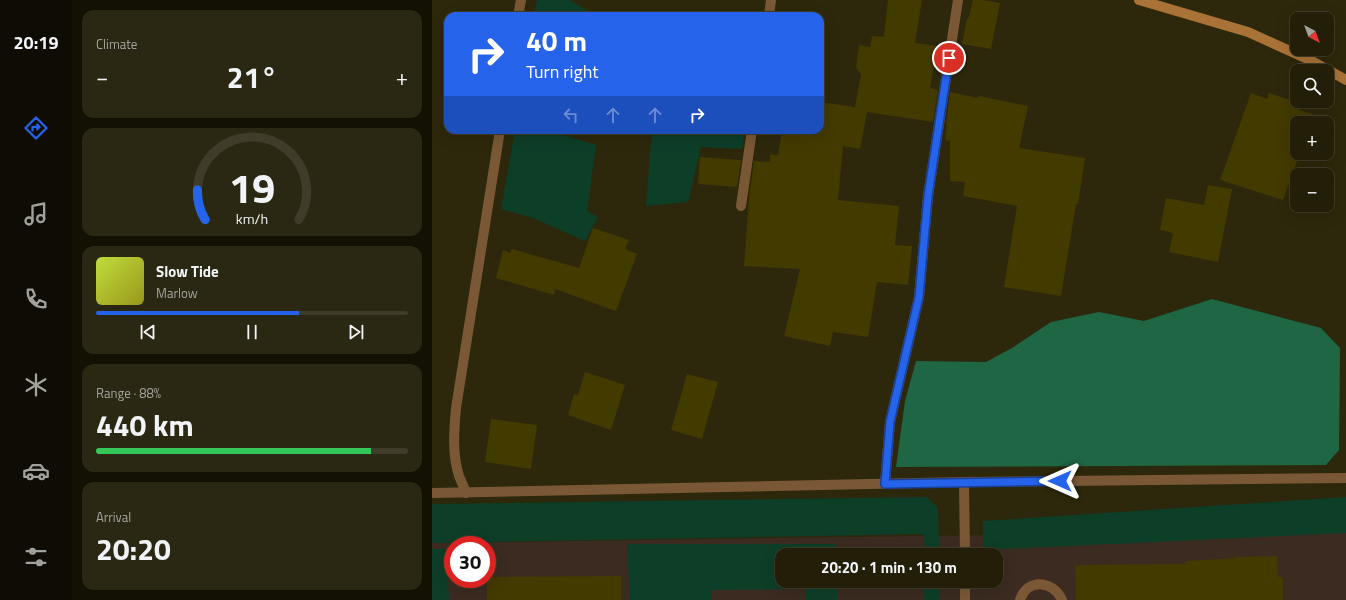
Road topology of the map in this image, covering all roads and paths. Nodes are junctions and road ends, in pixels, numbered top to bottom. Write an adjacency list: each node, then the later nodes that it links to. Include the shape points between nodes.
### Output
1 (521, 0): 5 (street)
2 (771, 0): 6 (street)
3 (958, 0): 13 (street, via 928,196 919,297 890,422)
4 (1139, 0): 7 (main road, via 1248,32 1312,61)
5 (519, 12)
6 (770, 12)
7 (1346, 80)
8 (499, 134): 15 (street, via 456,408 455,461)
9 (751, 134): 10 (street)
10 (741, 206)
11 (1346, 478): 12 (street)
12 (964, 482): 13 (street); 16 (street)
13 (885, 484): 15 (street)
14 (432, 493): 15 (street)
15 (466, 493)
16 (965, 548)
17 (965, 588): 18 (street)
18 (965, 600)
19 (1020, 600): 20 (street, via 1025,590 1039,584 1053,587)
20 (1062, 600)

